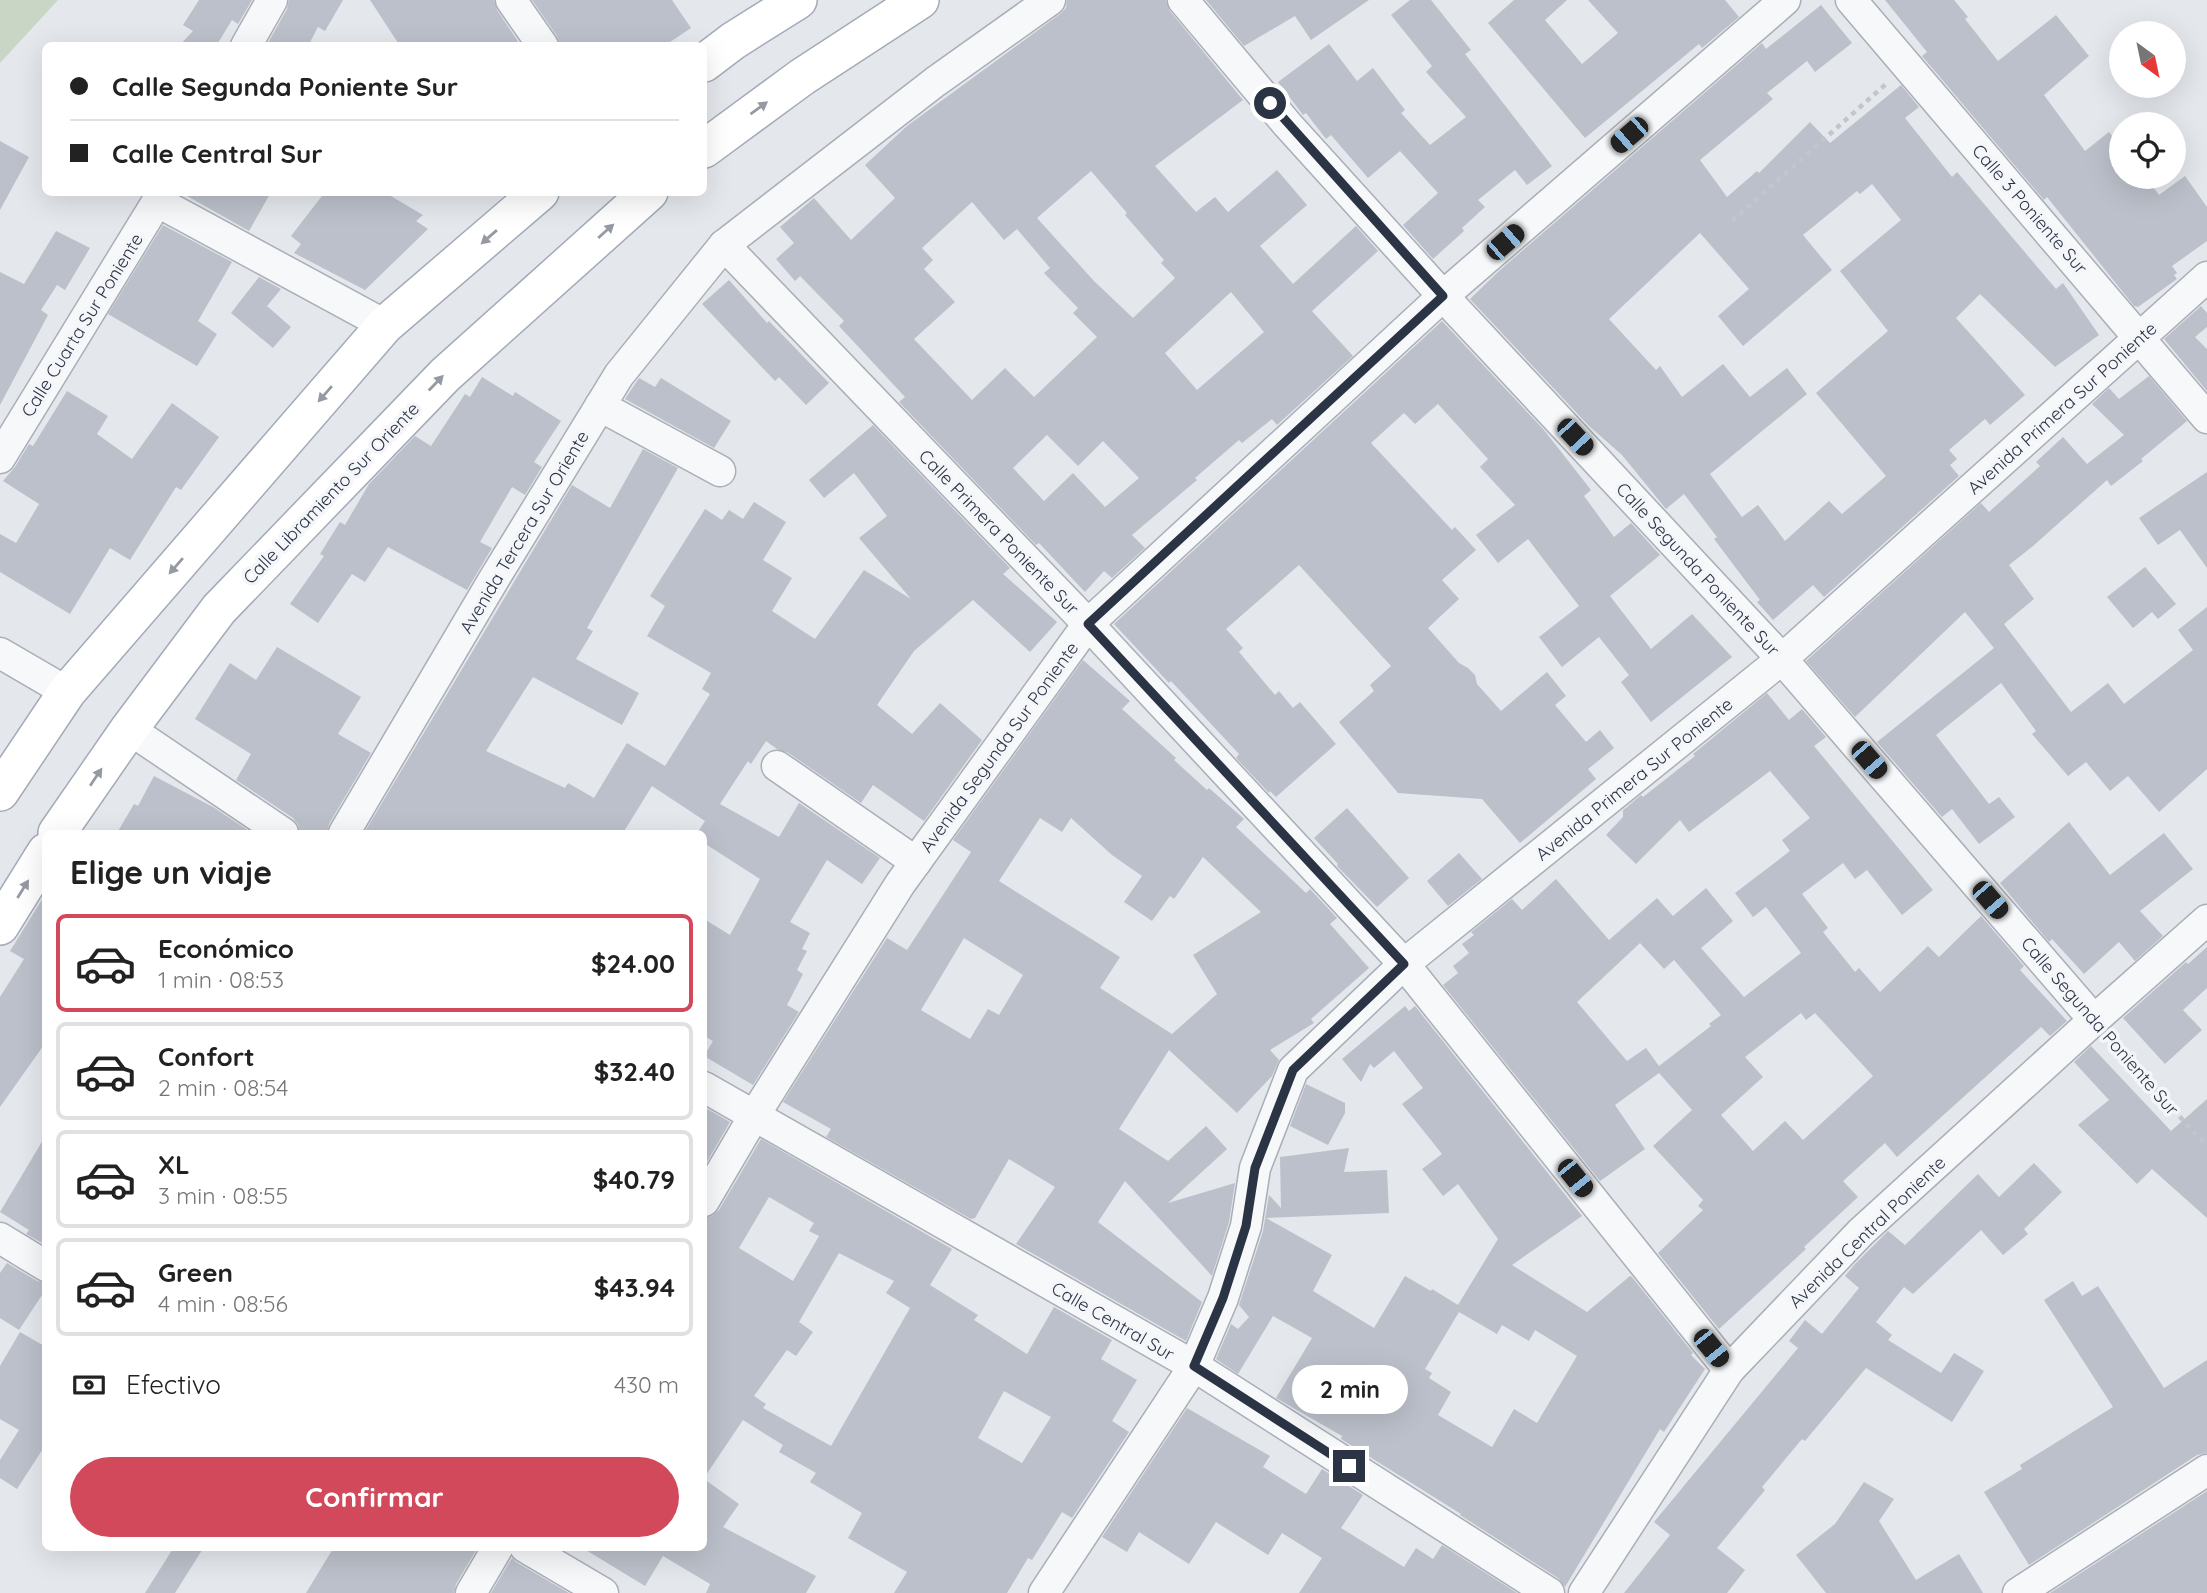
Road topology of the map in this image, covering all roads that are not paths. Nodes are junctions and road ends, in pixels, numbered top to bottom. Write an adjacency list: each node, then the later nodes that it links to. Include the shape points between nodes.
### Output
1 (272, 0): 9 (street)
2 (511, 0): 10 (street)
3 (797, 0): 11 (main road)
4 (919, 0): 12 (main road, one-way to 4)
5 (1050, 0): 16 (street, Avenida Tercera Sur Oriente, via 935,82)
6 (1183, 0): 18 (street, Calle Segunda Poniente Sur, via 1287,124)
7 (1785, 0): 18 (street, Avenida Segunda Sur Poniente)
8 (1852, 0): 20 (street, Calle 3 Poniente Sur)
9 (248, 42)
10 (540, 42)
11 (707, 61)
12 (707, 147)
13 (535, 196): 19 (main road, one-way to 19)
14 (645, 196): 29 (main road, Calle Libramiento Sur Oriente, one-way to 14, via 219,609 435,384)
15 (160, 197): 19 (street); 23 (street, Calle Cuarta Sur Poniente)
16 (724, 245): 21 (street, Avenida Tercera Sur Oriente, via 619,375); 25 (street, Calle Primera Poniente Sur)
17 (2207, 277): 20 (street, Avenida Primera Sur Poniente)
18 (1443, 296): 25 (street, Avenida Segunda Sur Poniente); 27 (street, Calle Segunda Poniente Sur)
19 (385, 325): 28 (main road, one-way to 28)
20 (2140, 337): 22 (street, Calle 3 Poniente Sur); 27 (street, Avenida Primera Sur Poniente)
21 (600, 406): 24 (street); 34 (street, Avenida Tercera Sur Oriente)
22 (2207, 418)
23 (0, 458)
24 (720, 471)
25 (1088, 624): 36 (street, Avenida Segunda Sur Poniente); 39 (street, Calle Primera Poniente Sur)
26 (0, 653): 28 (street)
27 (1782, 659): 39 (street, Avenida Primera Sur Poniente); 40 (street, Calle Segunda Poniente Sur)
28 (66, 692): 31 (main road)
29 (129, 729): 32 (main road, Calle Libramiento Sur Oriente, one-way to 29); 33 (street)
30 (777, 766): 36 (street)
31 (0, 792)
32 (59, 830)
33 (279, 830)
34 (346, 830)
35 (42, 858): 38 (main road, one-way to 35)
36 (916, 862): 42 (street, Avenida Segunda Sur Poniente)
37 (2207, 920): 40 (street, Avenida Central Poniente)
38 (0, 926)
39 (1404, 964): 46 (street, Avenida Primera Sur Poniente, via 1293,1070 1255,1168 1246,1226 1227,1286); 47 (street, Calle Primera Poniente Sur)
40 (2094, 1020): 47 (street, Avenida Central Poniente, via 1861,1232)
41 (707, 1089): 42 (street, Calle Central Sur)
42 (754, 1116): 43 (street, Avenida Segunda Sur Poniente); 46 (street, Calle Central Sur)
43 (707, 1196)
44 (0, 1238): 45 (street)
45 (42, 1264)
46 (1194, 1366): 53 (street, Avenida Primera Sur Poniente); 54 (street, Calle Central Sur)
47 (1728, 1370): 55 (street, Avenida Central Poniente)
48 (2207, 1470): 56 (street)
49 (496, 1551): 51 (street)
50 (532, 1551): 52 (street)
51 (471, 1593)
52 (603, 1593)
53 (1044, 1593)
54 (1549, 1593)
55 (1584, 1593)
56 (2018, 1593)

